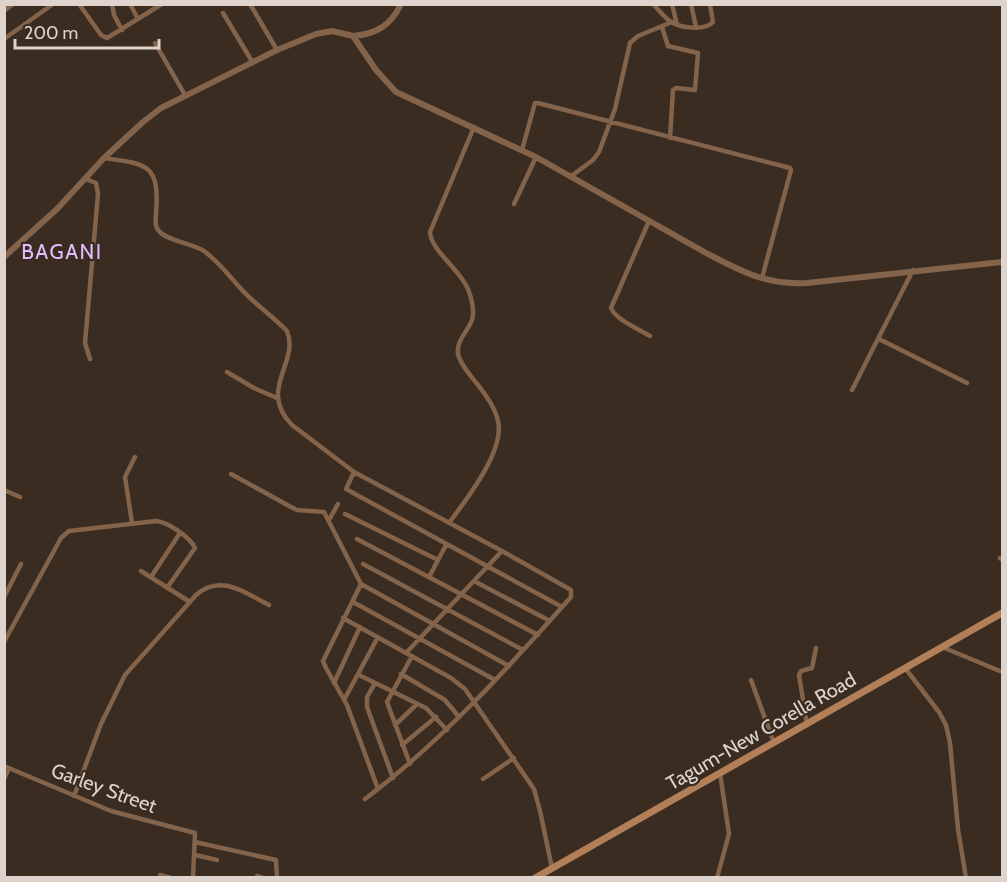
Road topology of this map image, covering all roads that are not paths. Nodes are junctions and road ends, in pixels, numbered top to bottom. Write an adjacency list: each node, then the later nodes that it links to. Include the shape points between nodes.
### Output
1 (13, 4): 14 (street)
2 (53, 4): 22 (street)
3 (80, 4): 20 (street, via 103,37)
4 (112, 4): 20 (street)
5 (130, 4): 16 (street)
6 (162, 4): 13 (street)
7 (250, 4): 24 (street)
8 (401, 4): 21 (street, via 389,24 372,33)
9 (653, 4): 17 (street)
10 (672, 4): 17 (street)
11 (691, 4): 19 (street)
12 (710, 4): 19 (street, via 711,25)
13 (154, 7): 16 (street)
14 (4, 11)
15 (224, 13): 25 (street)
16 (138, 19): 20 (street)
17 (674, 23): 18 (street); 19 (street)
18 (662, 27): 27 (street, via 630,43); 29 (street, via 668,46 698,53 695,90 673,90)
19 (696, 27)
20 (122, 30)
21 (353, 36): 24 (street, via 324,32); 28 (street, via 396,92)
22 (4, 39)
23 (155, 43): 26 (street)
24 (277, 50): 25 (street)
25 (253, 63): 26 (street)
26 (185, 95): 32 (street, via 151,115)
27 (610, 120): 29 (street); 30 (street, via 536,103); 33 (street, via 596,156)
28 (474, 127): 30 (street); 57 (street, via 430,232 435,245 467,286 473,315 461,340 459,355 488,399 499,429 483,472)
29 (670, 138): 40 (street, via 791,169)
30 (522, 150): 31 (street)
31 (537, 157): 33 (street); 35 (street)
32 (104, 158): 34 (street); 47 (street, via 137,163 148,169 157,190 159,231 211,256 287,331)
33 (570, 177): 36 (street)
34 (86, 179): 37 (street); 43 (street, via 96,183 98,194 85,343)
35 (514, 204)
36 (649, 221): 40 (street); 41 (street, via 611,308)
37 (4, 257)
38 (1002, 262): 39 (street)
39 (913, 270): 40 (street, via 807,283); 42 (street)
40 (762, 279)
41 (650, 336)
42 (879, 339): 45 (street); 46 (street)
43 (90, 359)
44 (227, 372): 47 (street)
45 (967, 383)
46 (852, 390)
47 (278, 398): 49 (street, via 292,425)
48 (135, 457): 56 (street, via 124,477)
49 (354, 472): 57 (street); 60 (street, via 346,489)
50 (231, 474): 55 (street, via 297,510 324,512)
51 (4, 490): 52 (street)
52 (21, 497)
53 (338, 504): 55 (street)
54 (345, 514): 62 (street)
55 (329, 520): 70 (street)
56 (132, 523): 58 (street, via 159,520); 87 (street, via 64,534)
57 (449, 523): 61 (street)
58 (180, 533): 67 (street); 71 (street, via 195,548)
59 (357, 539): 68 (street)
60 (446, 545): 62 (street); 65 (street)
61 (502, 551): 65 (street); 77 (street, via 571,590 571,597)
62 (438, 560): 68 (street)
63 (21, 564): 73 (street)
64 (363, 564): 78 (street)
65 (487, 567): 69 (street); 77 (street)
66 (141, 571): 67 (street)
67 (151, 577): 71 (street)
68 (429, 577): 72 (street)
69 (474, 581): 72 (street); 81 (street)
70 (361, 584): 75 (street); 82 (street)
71 (167, 588): 74 (street)
72 (462, 594): 78 (street); 84 (street)
73 (4, 597)
74 (190, 602): 76 (street, via 203,589 216,584); 121 (street, via 125,675 101,724)
75 (353, 602): 80 (street); 86 (street)
76 (269, 605)
77 (562, 607): 81 (street)
78 (447, 610): 82 (street); 90 (street)
79 (1002, 614): 88 (main road, Tagum-New Corella Road)
80 (343, 618): 83 (street); 100 (street, via 323,661)
81 (550, 621): 84 (street)
82 (434, 624): 86 (street); 93 (street)
83 (360, 627): 85 (street); 100 (street)
84 (537, 635): 90 (street)
85 (378, 637): 91 (street); 97 (street)
86 (420, 639): 91 (street); 98 (street)
87 (4, 642)
88 (942, 647): 94 (main road, Tagum-New Corella Road); 95 (street)
89 (816, 648): 109 (street, via 812,668 799,675)
90 (523, 650): 93 (street)
91 (406, 653): 92 (street)
92 (412, 656): 96 (street); 104 (street, via 458,682)
93 (509, 666): 98 (street)
94 (905, 668): 109 (main road, Tagum-New Corella Road); 135 (street, via 946,725)
95 (1000, 671)
96 (401, 674): 102 (street); 107 (street, via 445,700)
97 (359, 675): 101 (street); 103 (street)
98 (495, 680): 104 (street)
99 (751, 680): 111 (street)
100 (334, 683): 103 (street)
101 (375, 683): 102 (street); 117 (street, via 367,697 367,707)
102 (392, 691): 105 (street); 108 (street, via 387,705)
103 (344, 700): 120 (street)
104 (474, 701): 107 (street); 113 (street)
105 (417, 704): 106 (street); 108 (street)
106 (436, 717): 110 (street); 112 (street)
107 (459, 717): 110 (street)
108 (394, 725): 112 (street)
109 (807, 725): 111 (main road, Tagum-New Corella Road)
110 (447, 730): 114 (street)
111 (774, 743): 116 (main road, Tagum-New Corella Road)
112 (402, 745): 114 (street)
113 (514, 758): 118 (street); 126 (street, via 536,794)
114 (410, 764): 117 (street)
115 (7, 767): 119 (street); 121 (street, Garley Street)
116 (720, 773): 126 (main road, Tagum-New Corella Road); 134 (street, via 729,834)
117 (393, 777): 120 (street)
118 (483, 778)
119 (4, 779)
120 (378, 789): 122 (street)
121 (74, 796): 123 (street, Garley Street, via 128,817 195,833)
122 (365, 800)
123 (195, 842): 124 (street); 132 (street, via 276,860)
124 (195, 855): 125 (street); 130 (street)
125 (218, 860)
126 (552, 868): 133 (main road, Tagum-New Corella Road)
127 (160, 875): 129 (street)
128 (257, 876): 131 (street)
129 (171, 878)
130 (193, 878)
131 (263, 878)
132 (277, 878)
133 (535, 878)
134 (717, 878)
135 (966, 878)

